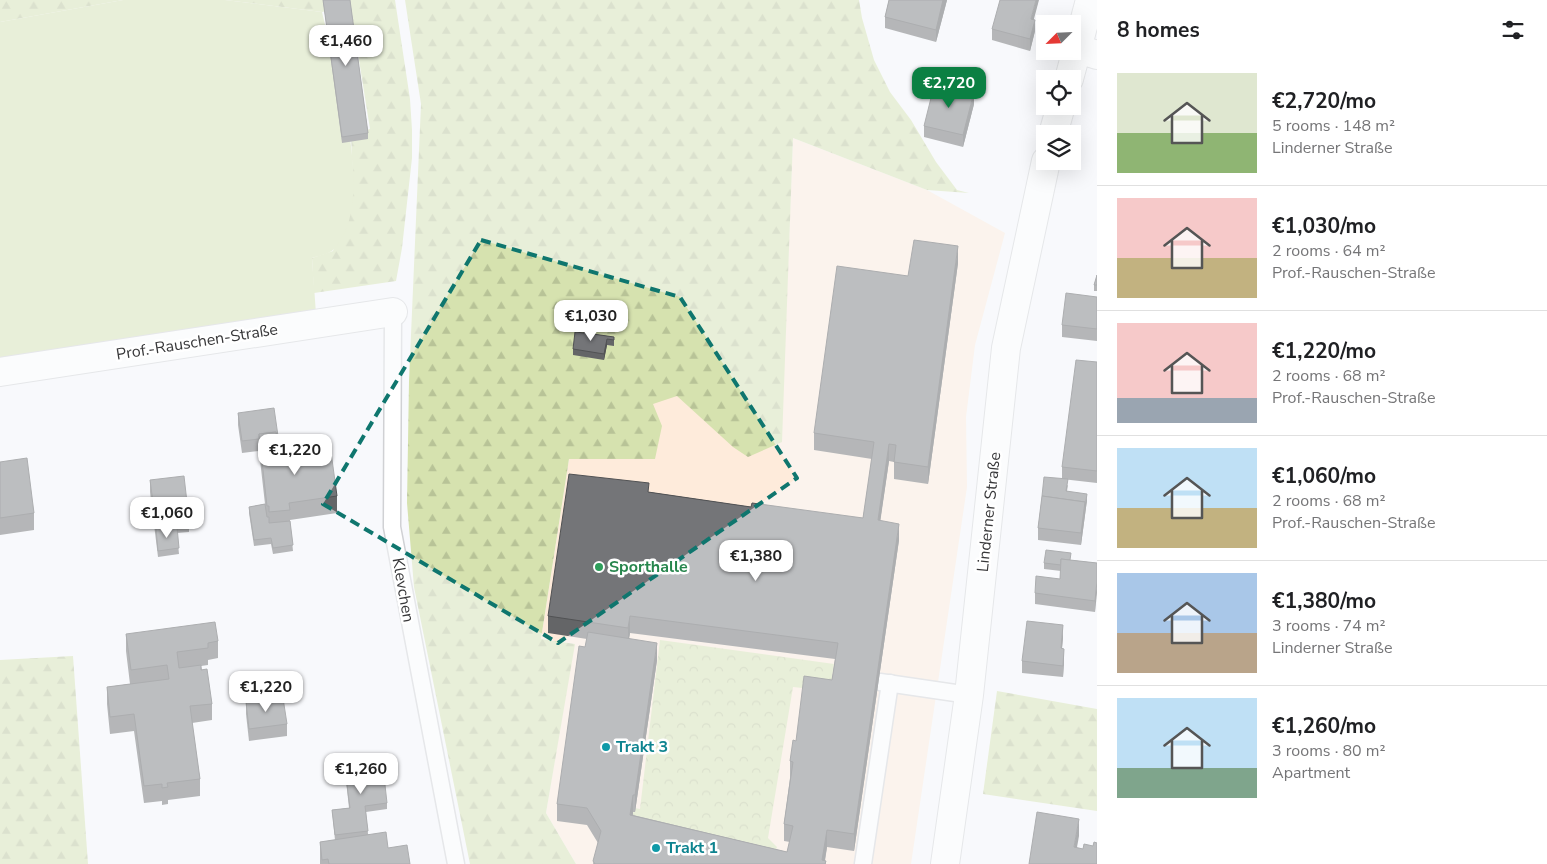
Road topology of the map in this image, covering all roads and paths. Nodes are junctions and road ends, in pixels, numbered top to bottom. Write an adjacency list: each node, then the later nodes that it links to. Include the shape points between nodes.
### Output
1 (1090, 0): 2 (main road)
2 (1087, 52): 3 (main road)
3 (1075, 70)
4 (1044, 170): 7 (main road, Linderner Straße, via 1006,348)
5 (393, 312): 6 (main road, Prof.-Rauschen-Straße); 8 (lane, Klevchen, via 392,527)
6 (0, 372)
7 (969, 695): 9 (lane, via 884,682); 10 (main road, Linderner Straße)
8 (456, 864)
9 (863, 864)
10 (945, 864)

